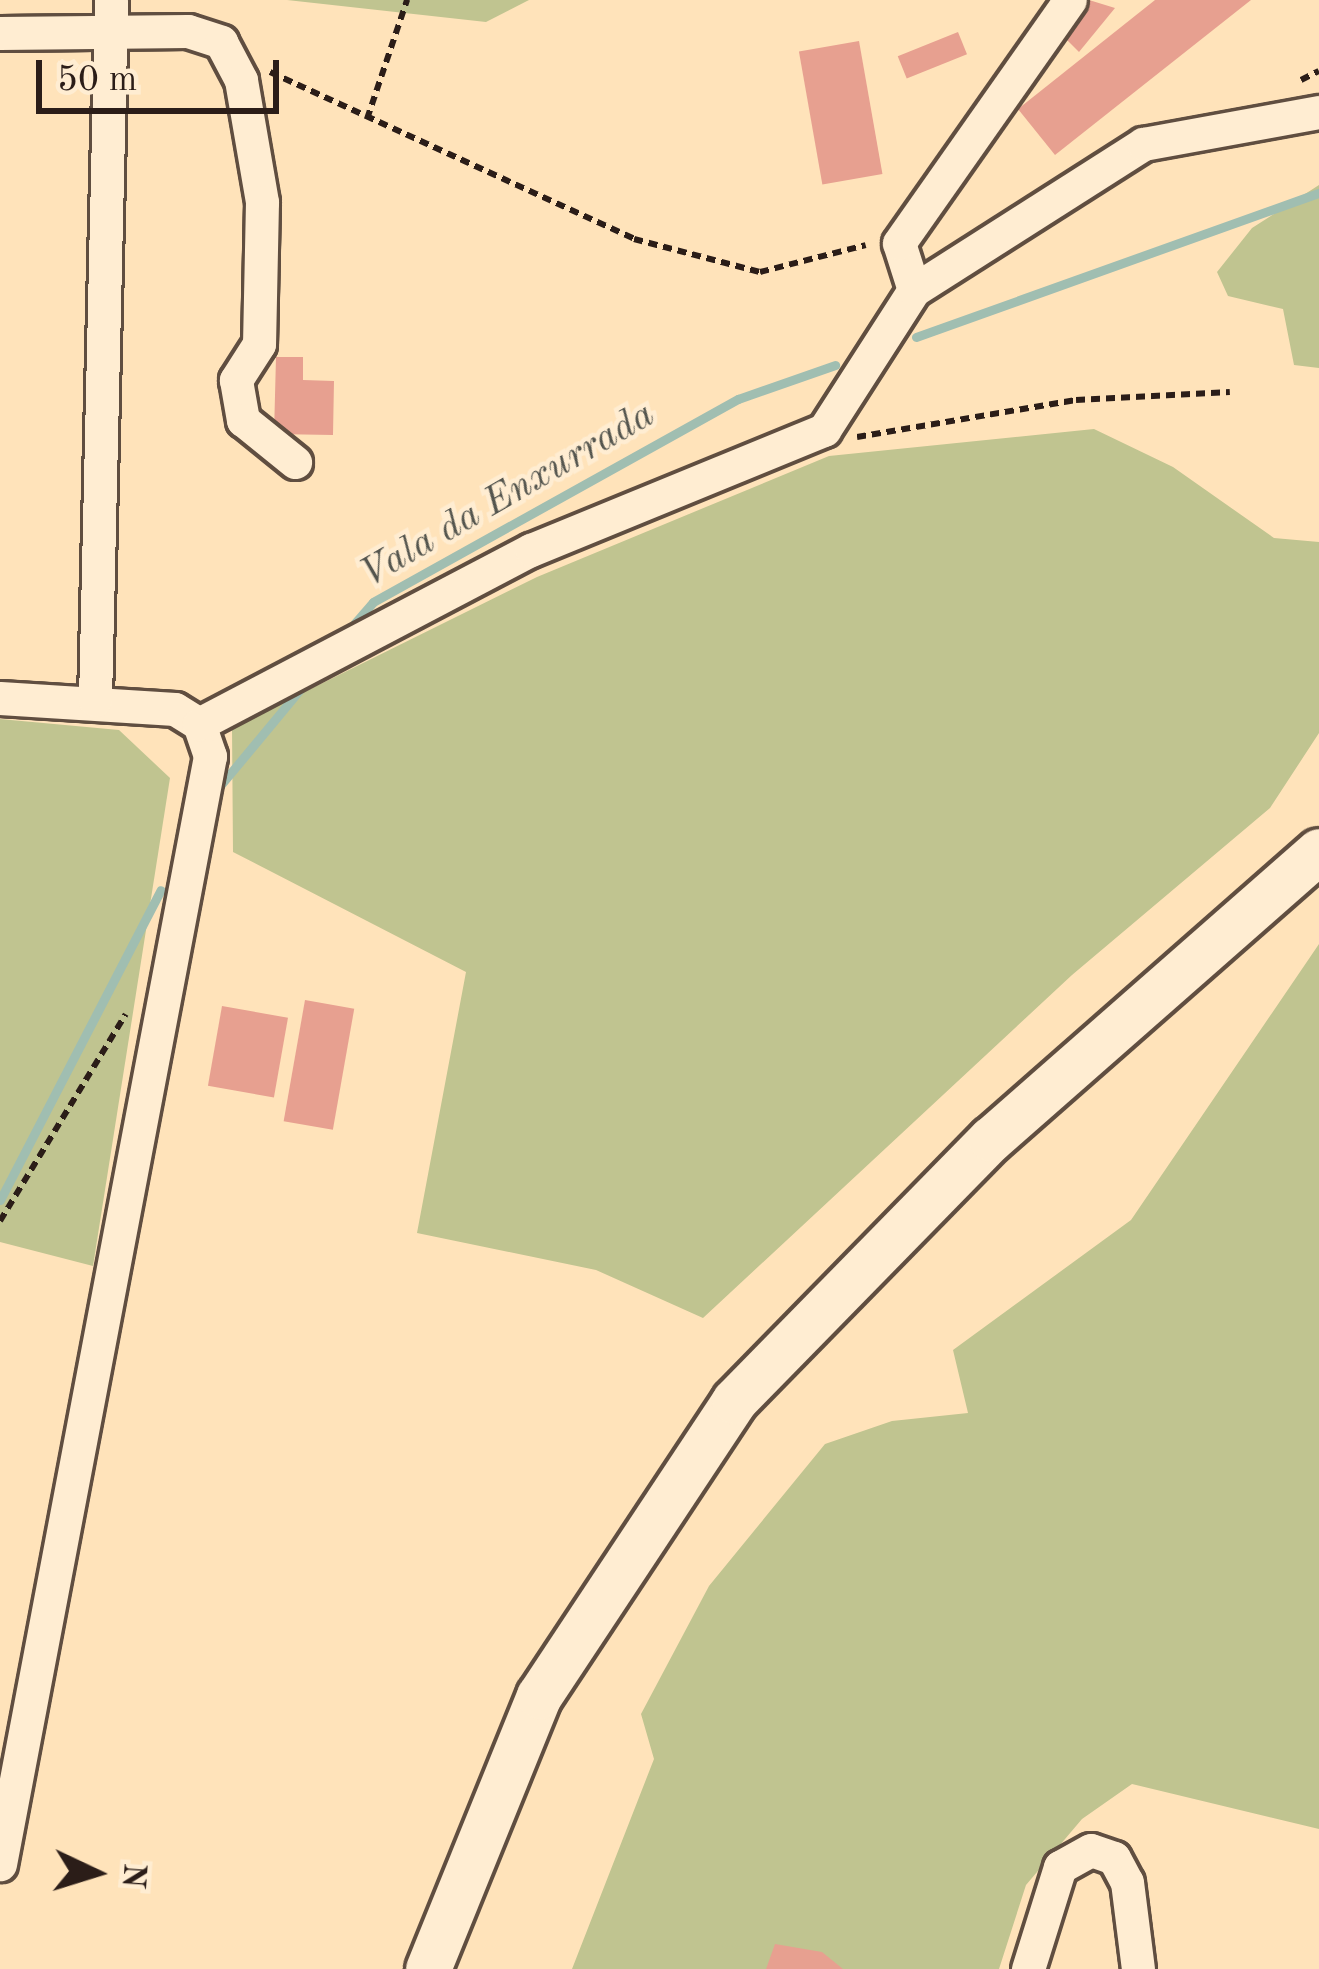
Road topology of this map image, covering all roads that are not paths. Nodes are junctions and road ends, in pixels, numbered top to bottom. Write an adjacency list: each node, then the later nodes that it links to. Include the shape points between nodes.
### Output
1 (1070, 0): 5 (street, via 899,243)
2 (111, 16): 3 (street); 6 (street, via 221,42 234,67 262,202 259,344 236,380 243,421); 8 (street)
3 (0, 34)
4 (1319, 112): 5 (street, via 1143,144)
5 (914, 290): 9 (street, via 824,430 531,550)
6 (295, 462)
7 (0, 698): 8 (street)
8 (95, 700): 9 (street, via 175,709)
9 (200, 724): 11 (street, via 210,756)
10 (1319, 851): 12 (main road, via 991,1139 734,1401 539,1696)
11 (0, 1864)
12 (428, 1969)
13 (1028, 1969): 14 (street, via 1060,1868 1079,1851 1114,1858)
14 (1138, 1969)

